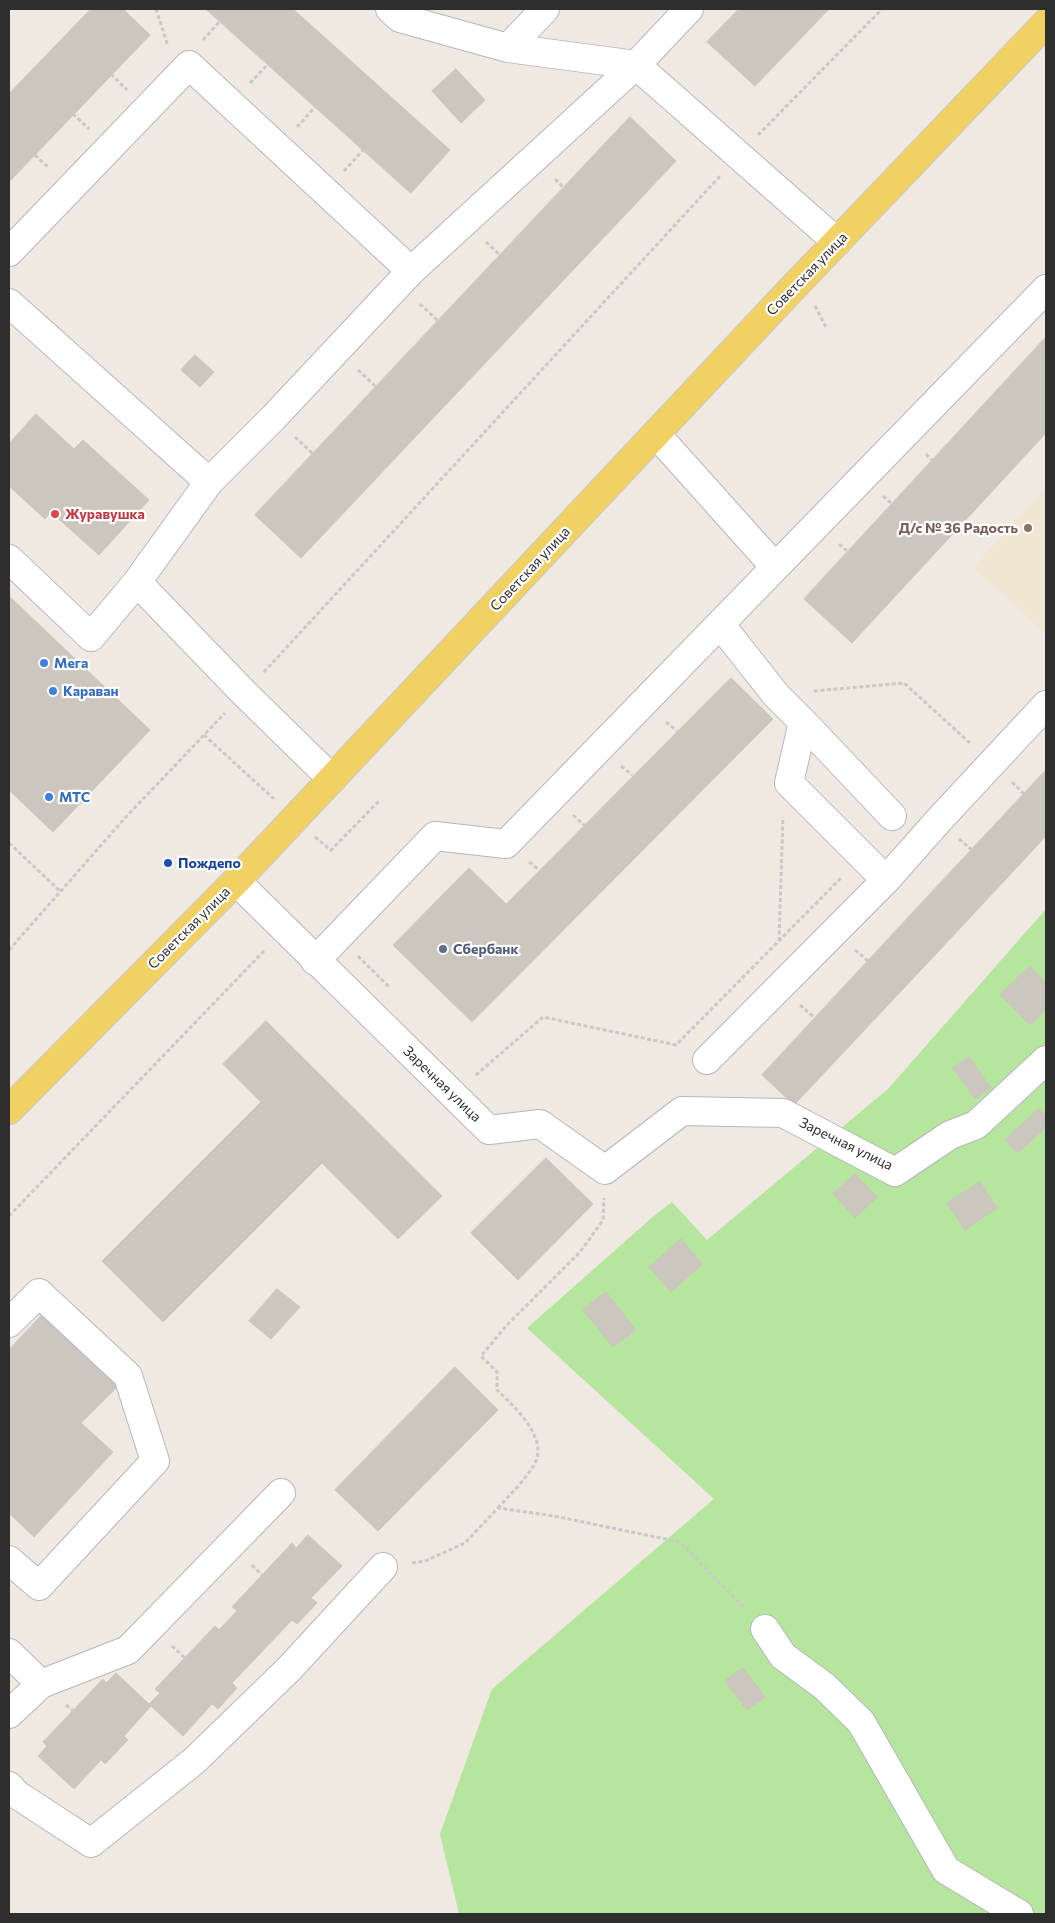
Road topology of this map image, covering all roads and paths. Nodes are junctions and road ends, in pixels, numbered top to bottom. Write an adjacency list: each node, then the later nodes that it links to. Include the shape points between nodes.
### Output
1 (156, 9): 8 (path, via 168,46)
2 (390, 9): 7 (lane, via 400,18)
3 (545, 9): 7 (lane)
4 (689, 9): 9 (lane)
5 (882, 9): 10 (path)
6 (1046, 23): 11 (main road, Советская улица)
7 (508, 48): 9 (lane)
8 (189, 65): 12 (lane); 13 (lane)
9 (636, 65): 10 (lane); 13 (lane)
10 (738, 156): 11 (lane); 24 (path)
11 (837, 242): 14 (main road, Советская улица)
12 (9, 252)
13 (411, 271): 19 (lane)
14 (800, 281): 17 (path); 18 (main road, Советская улица)
15 (1046, 289): 21 (lane)
16 (9, 303): 19 (lane)
17 (826, 327)
18 (656, 434): 21 (lane); 29 (main road, Советская улица)
19 (209, 482): 22 (lane)
20 (9, 558): 22 (lane, via 91,637)
21 (775, 567): 23 (lane)
22 (137, 582): 24 (lane)
23 (720, 624): 25 (lane); 38 (lane, via 506,844 435,836)
24 (244, 693): 29 (lane); 36 (path)
25 (776, 695): 27 (lane); 28 (path, via 904,682)
26 (1046, 705): 34 (lane)
27 (803, 722): 30 (lane); 31 (lane)
28 (973, 745)
29 (332, 779): 35 (main road, Советская улица)
30 (790, 783): 33 (lane); 39 (path, via 784,792)
31 (892, 816)
32 (9, 843): 36 (path)
33 (862, 856): 34 (lane); 39 (path)
34 (886, 880): 43 (lane)
35 (236, 881): 37 (lane, Заречная улица); 46 (main road, Советская улица)
36 (60, 891): 40 (path)
37 (284, 929): 41 (lane, Заречная улица); 48 (path)
38 (338, 936): 41 (lane); 42 (path)
39 (778, 941): 45 (path, via 676,1045 543,1017 477,1076)
40 (9, 950)
41 (315, 961): 47 (lane, Заречная улица, via 489,1130 540,1124)
42 (394, 992)
43 (707, 1060)
44 (1046, 1060): 47 (lane, Заречная улица, via 976,1125 950,1135 895,1172 783,1113 682,1111)
45 (470, 1069)
46 (9, 1110)
47 (605, 1170): 51 (path, via 603,1220 580,1252 507,1325 481,1356 497,1372 497,1390 517,1408 536,1440 536,1458 522,1481)
48 (9, 1216)
49 (9, 1323): 52 (lane, via 38,1293 128,1376 155,1461 39,1586)
50 (281, 1492): 56 (lane, via 128,1650)
51 (498, 1508): 53 (path, via 465,1543 425,1561); 54 (path, via 680,1542)
52 (9, 1560)
53 (383, 1567): 58 (lane, via 289,1670 194,1761 91,1844)
54 (765, 1629): 59 (lane, via 783,1656 824,1686 861,1722 946,1870)
55 (9, 1653): 56 (lane)
56 (41, 1684): 57 (lane)
57 (9, 1714)
58 (9, 1786)
59 (1019, 1914)

